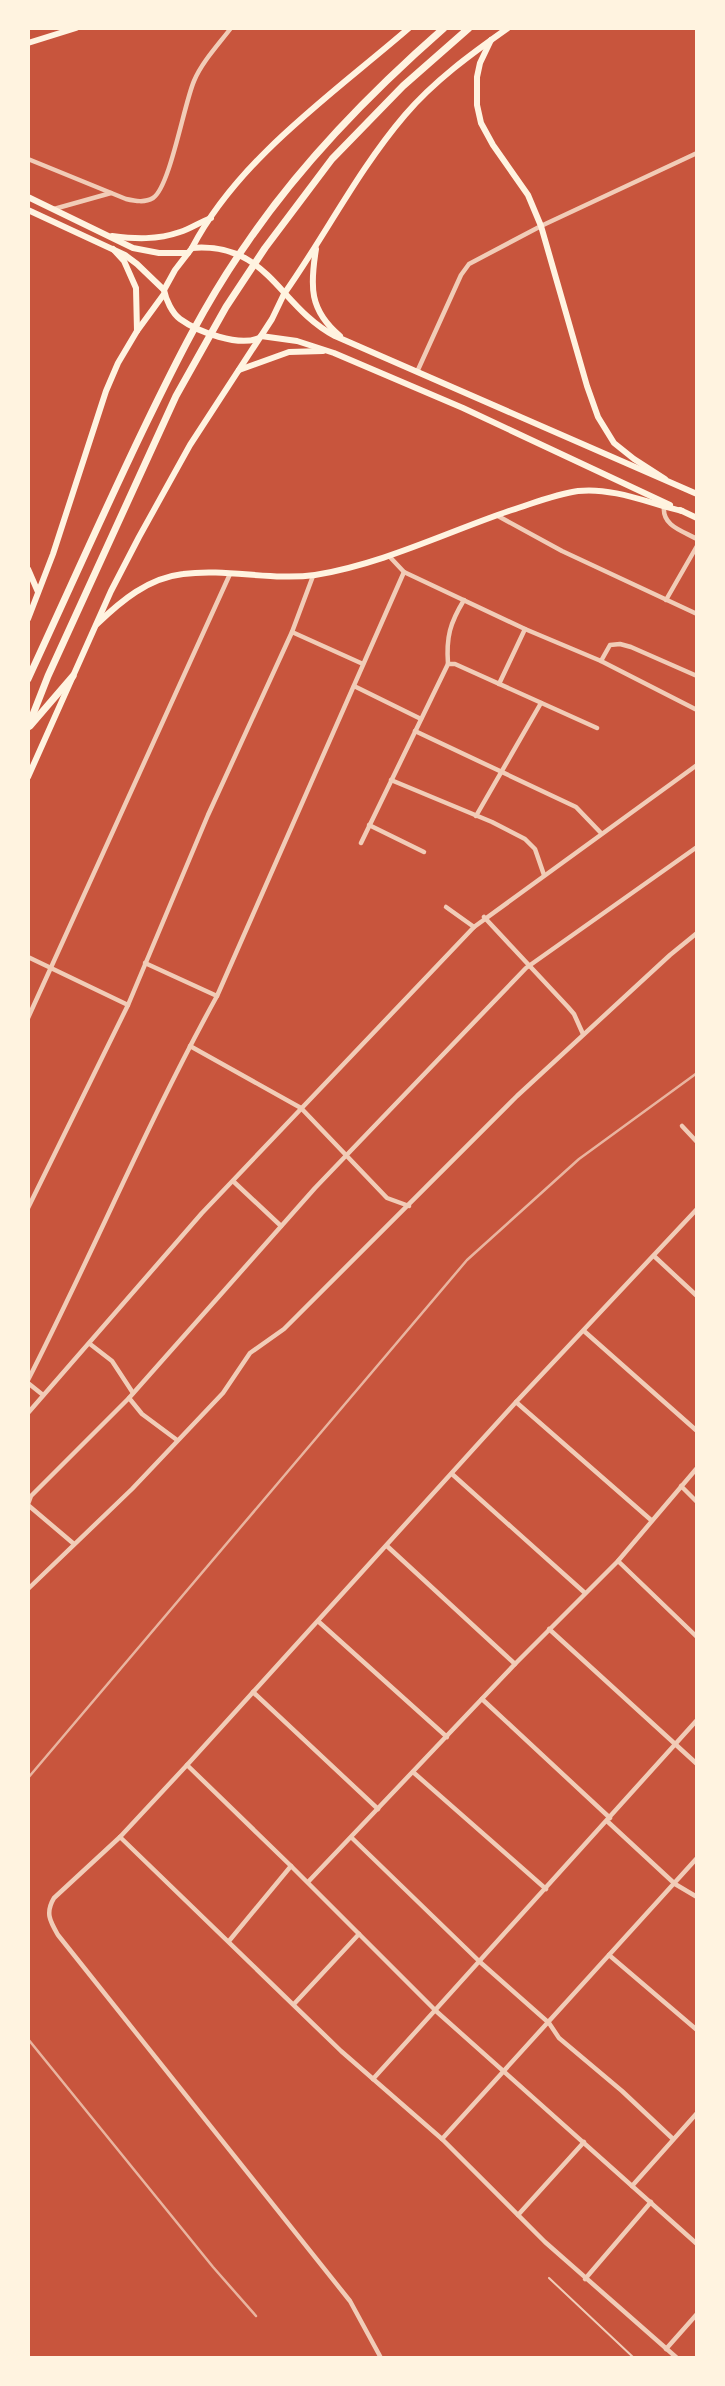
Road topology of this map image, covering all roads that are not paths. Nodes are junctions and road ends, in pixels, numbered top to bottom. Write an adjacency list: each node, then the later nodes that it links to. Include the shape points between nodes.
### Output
1 (76, 28): 8 (main road)
2 (231, 28): 11 (street, via 194,81 159,192 140,201)
3 (409, 28): 15 (main road, via 289,129)
4 (444, 28): 55 (highway, via 320,148 213,295 106,506)
5 (469, 28): 61 (highway, via 403,86 332,159 226,307 176,396)
6 (508, 28): 7 (main road)
7 (491, 40): 16 (main road, via 477,77 481,123 528,195); 19 (main road, via 430,88 405,115)
8 (28, 43)
9 (697, 153): 16 (street)
10 (28, 159): 11 (street)
11 (111, 193): 13 (street)
12 (28, 197): 13 (main road)
13 (54, 209): 17 (main road)
14 (28, 210): 18 (main road)
15 (211, 218): 17 (main road, via 163,237); 20 (main road)
16 (541, 226): 28 (street, via 469,264); 29 (main road, via 598,417 614,443)
17 (107, 236): 20 (main road, via 146,251)
18 (113, 249): 21 (main road, via 137,264); 23 (main road, via 124,261 136,289)
19 (316, 249): 22 (main road); 25 (main road, via 311,282 315,303 328,326)
20 (190, 250): 21 (main road); 22 (main road, via 226,250 249,261 261,267)
21 (164, 292): 23 (main road); 24 (main road, via 183,321 236,342)
22 (284, 295): 24 (main road); 25 (main road, via 321,329)
23 (138, 331): 42 (main road, via 106,391)
24 (260, 337): 26 (main road, via 297,341); 27 (main road)
25 (347, 341): 28 (main road)
26 (328, 351): 27 (main road, via 289,352); 32 (main road)
27 (237, 371): 47 (main road, via 164,491)
28 (417, 372): 29 (main road)
29 (674, 485): 30 (main road)
30 (697, 494)
31 (664, 506): 32 (main road); 33 (main road, via 599,490 578,491); 35 (street, via 667,523)
32 (682, 511): 34 (main road)
33 (498, 515): 37 (main road); 44 (street)
34 (697, 518)
35 (697, 539)
36 (697, 545): 44 (street)
37 (388, 556): 39 (street); 41 (main road)
38 (28, 569): 42 (main road)
39 (404, 572): 43 (street); 51 (street)
40 (230, 574): 41 (main road); 47 (main road, via 182,574 159,580 124,599); 82 (street)
41 (313, 575): 49 (street)
42 (38, 592): 46 (main road)
43 (464, 600): 48 (street); 52 (street, via 447,638)
44 (666, 600): 45 (street)
45 (697, 614)
46 (28, 619)
47 (97, 624): 53 (main road)
48 (525, 629): 50 (street); 56 (street)
49 (292, 632): 51 (street); 80 (street)
50 (601, 661): 54 (street, via 610,645 620,644); 59 (street)
51 (363, 664): 57 (street)
52 (449, 664): 56 (street); 60 (street)
53 (73, 676): 61 (highway); 66 (main road)
54 (697, 676)
55 (28, 679)
56 (499, 684): 58 (street)
57 (354, 685): 60 (street); 83 (street)
58 (541, 702): 62 (street); 65 (street)
59 (697, 710)
60 (421, 719): 63 (street)
61 (28, 728)
62 (597, 728)
63 (415, 731): 65 (street); 67 (street)
64 (697, 765): 70 (street)
65 (501, 772): 68 (street); 70 (street, via 576,807)
66 (28, 777)
67 (391, 780): 68 (street); 69 (street)
68 (476, 816): 74 (street, via 525,839 535,849)
69 (369, 825): 71 (street); 73 (street)
70 (601, 834): 74 (street)
71 (361, 843)
72 (697, 846): 81 (street)
73 (424, 852)
74 (544, 875): 76 (street)
75 (446, 906): 77 (street)
76 (484, 917): 77 (street); 81 (street)
77 (474, 927): 88 (street)
78 (697, 933): 86 (street)
79 (28, 957): 82 (street)
80 (145, 963): 83 (street); 84 (street)
81 (529, 966): 86 (street, via 575,1014); 91 (street)
82 (51, 968): 84 (street); 85 (street)
83 (217, 996): 87 (street)
84 (128, 1005): 94 (street)
85 (28, 1017)
86 (583, 1034): 93 (street)
87 (190, 1046): 88 (street); 101 (street)
88 (301, 1108): 91 (street); 92 (street)
89 (682, 1126): 90 (street)
90 (697, 1142)
91 (346, 1156): 93 (street, via 387,1198); 96 (street)
92 (233, 1181): 96 (street); 100 (street)
93 (409, 1206): 108 (street, via 284,1329 250,1353 223,1393)
94 (28, 1208)
95 (697, 1209): 97 (street)
96 (281, 1226): 102 (street)
97 (654, 1256): 98 (street); 99 (street)
98 (697, 1296)
99 (584, 1331): 105 (street); 107 (street)
100 (90, 1344): 102 (street, via 112,1361); 103 (street)
101 (28, 1382): 103 (street)
102 (134, 1393): 104 (street)
103 (43, 1395): 106 (street)
104 (129, 1398): 108 (street); 112 (street)
105 (516, 1402): 110 (street); 115 (street)
106 (28, 1413)
107 (697, 1431)
108 (177, 1440): 116 (street)
109 (697, 1468): 111 (street)
110 (452, 1474): 117 (street); 120 (street)
111 (681, 1486): 113 (street); 115 (street)
112 (29, 1493): 114 (street)
113 (697, 1502)
114 (28, 1504): 116 (street)
115 (651, 1520): 118 (street)
116 (74, 1544): 119 (street)
117 (387, 1545): 121 (street); 124 (street)
118 (618, 1561): 120 (street); 123 (street)
119 (28, 1589)
120 (585, 1593): 122 (street)
121 (319, 1622): 125 (street); 128 (street)
122 (550, 1629): 124 (street); 129 (street)
123 (697, 1637)
124 (515, 1664): 126 (street)
125 (253, 1692): 131 (street); 133 (street)
126 (482, 1699): 128 (street); 134 (street)
127 (697, 1720): 129 (street)
128 (447, 1737): 132 (street)
129 (675, 1743): 130 (street); 134 (street)
130 (697, 1764)
131 (187, 1765): 135 (street); 138 (street)
132 (413, 1772): 133 (street); 141 (street)
133 (378, 1809): 136 (street)
134 (609, 1820): 140 (street); 141 (street)
135 (120, 1837): 144 (street); 165 (street, via 54,1898 50,1922 350,2301)
136 (352, 1838): 139 (street); 146 (street)
137 (697, 1858): 140 (street)
138 (291, 1866): 139 (street); 144 (street)
139 (308, 1882): 143 (street)
140 (675, 1884): 142 (street); 145 (street)
141 (546, 1889): 146 (street)
142 (697, 1896)
143 (359, 1934): 147 (street); 148 (street)
144 (229, 1941): 147 (street)
145 (609, 1955): 149 (street); 150 (street)
146 (480, 1962): 148 (street); 149 (street)
147 (294, 2004): 152 (street)
148 (436, 2011): 151 (street); 152 (street)
149 (549, 2023): 151 (street); 155 (street, via 559,2038)
150 (697, 2030)
151 (504, 2070): 154 (street); 156 (street)
152 (373, 2079): 154 (street)
153 (697, 2113): 155 (street)
154 (442, 2139): 159 (street)
155 (673, 2139): 157 (street)
156 (584, 2142): 157 (street); 159 (street)
157 (632, 2186): 158 (street)
158 (651, 2202): 160 (street); 162 (street)
159 (518, 2215): 162 (street)
160 (697, 2244)
161 (549, 2278): 166 (lane)
162 (585, 2279): 164 (street)
163 (697, 2314): 164 (street)
164 (666, 2349): 167 (street)
165 (381, 2358)
166 (634, 2358)
167 (677, 2358)

